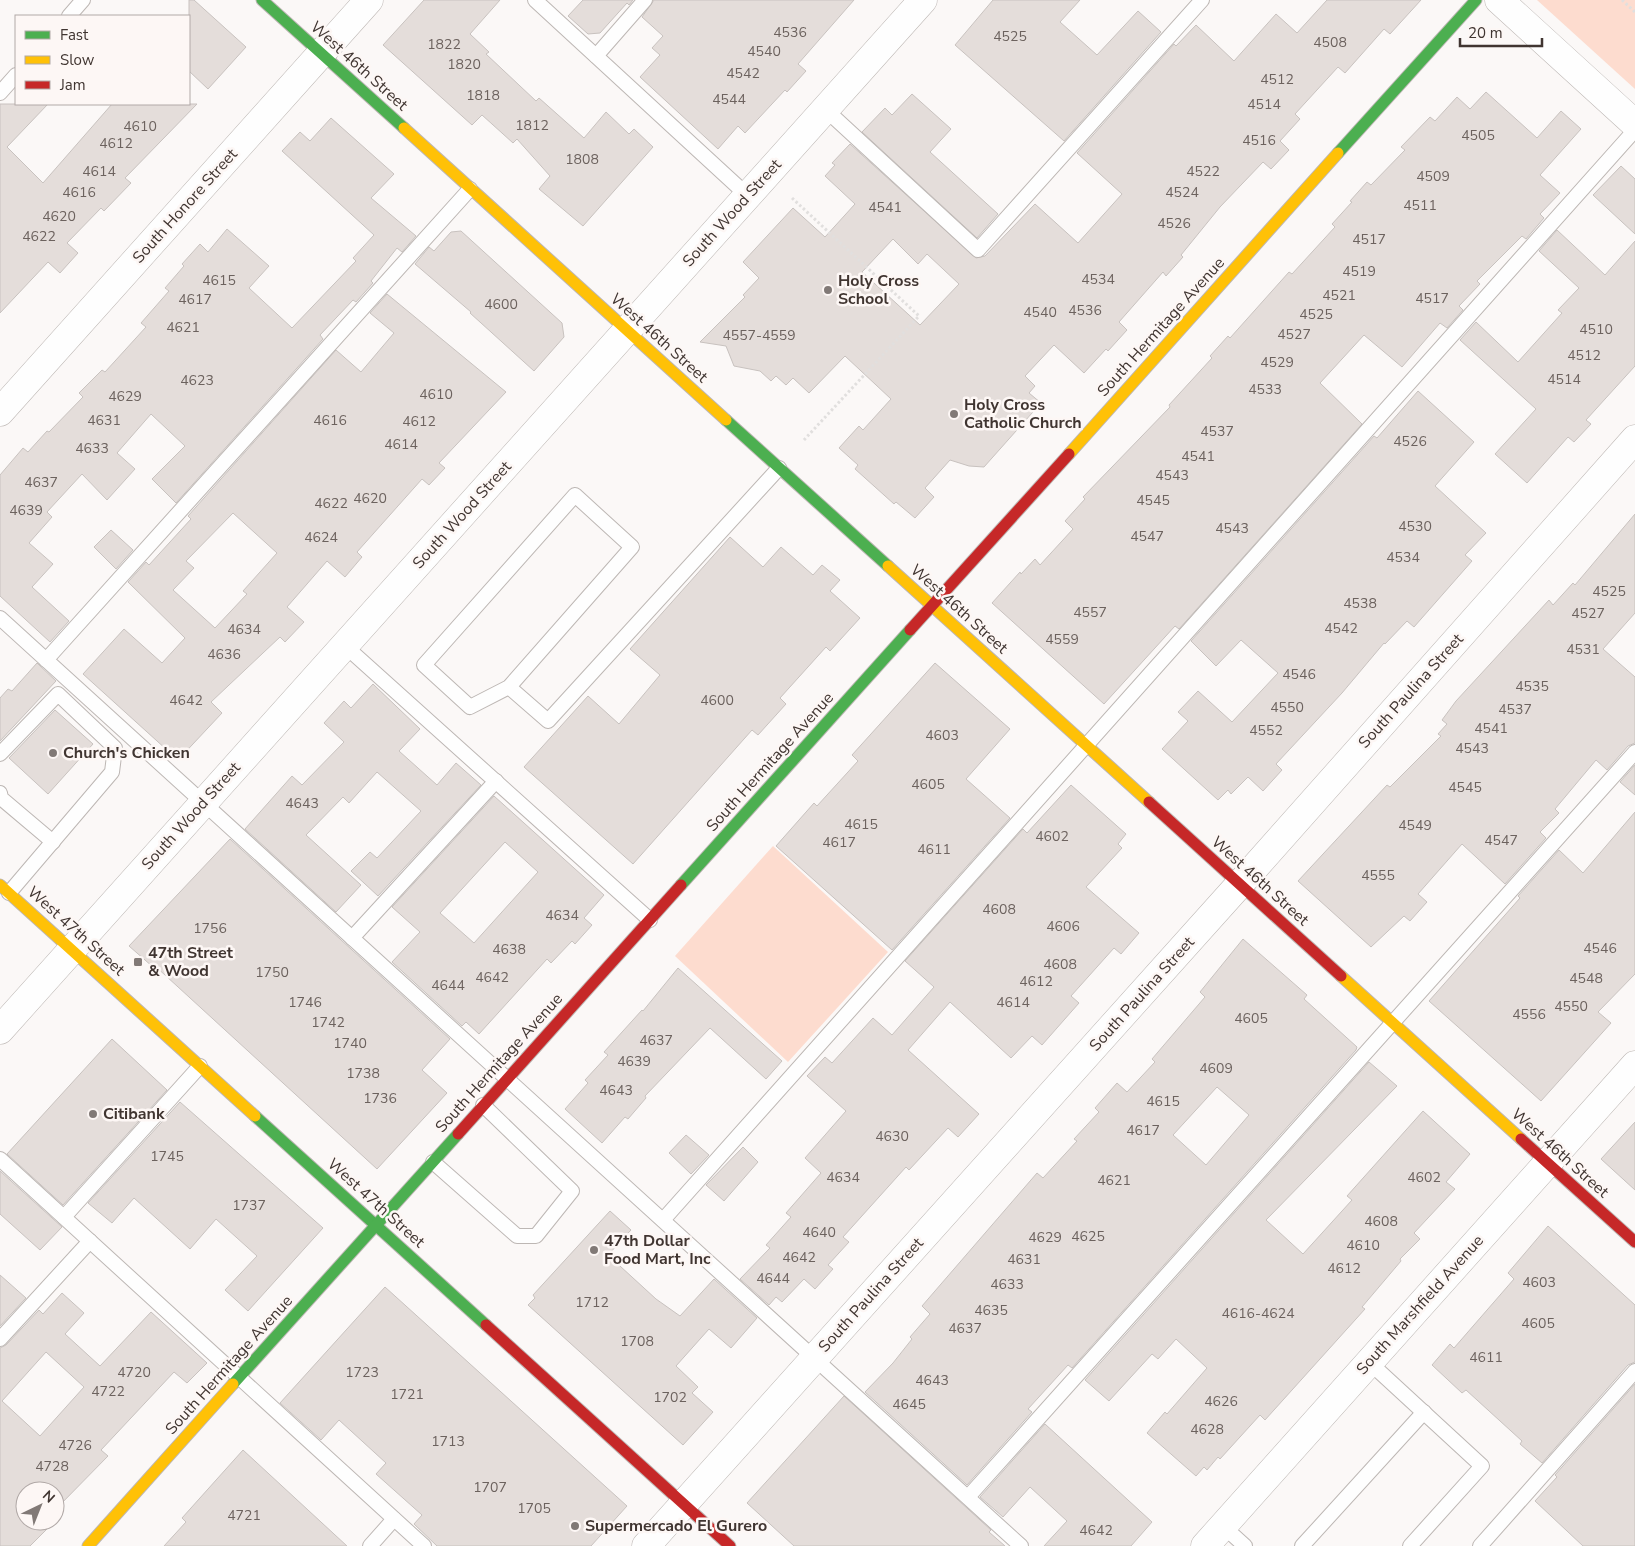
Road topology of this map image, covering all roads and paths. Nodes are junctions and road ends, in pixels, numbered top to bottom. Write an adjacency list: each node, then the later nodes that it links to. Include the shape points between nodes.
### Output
1 (84, 0): 12 (lane)
2 (262, 0): 13 (street, West 46th Street)
3 (370, 0): 13 (street, South Honore Street)
4 (535, 0): 14 (lane)
5 (645, 0): 14 (lane)
6 (923, 0): 17 (street, South Wood Street)
7 (1202, 0): 17 (lane, via 978,250)
8 (1476, 0): 28 (street, South Hermitage Avenue)
9 (1499, 0): 18 (street)
10 (1622, 0): 11 (path)
11 (1635, 12)
12 (70, 15)
13 (321, 54): 20 (street, West 46th Street); 24 (street, South Honore Street)
14 (596, 56): 21 (lane)
15 (15, 76): 16 (lane)
16 (0, 93)
17 (825, 109): 21 (street, South Wood Street)
18 (1635, 124)
19 (1635, 130): 33 (lane)
20 (470, 189): 23 (street, West 46th Street); 31 (lane)
21 (748, 196): 23 (street, South Wood Street)
22 (792, 198): 26 (path, via 919,316)
23 (627, 331): 27 (street, West 46th Street); 30 (street, South Wood Street)
24 (0, 412)
25 (1635, 439): 40 (street, South Paulina Street)
26 (803, 441)
27 (779, 468): 28 (street, West 46th Street); 32 (lane, via 548,721)
28 (932, 606): 33 (street, West 46th Street); 42 (street, South Hermitage Avenue)
29 (0, 618): 31 (lane)
30 (344, 645): 36 (lane); 38 (street, South Wood Street)
31 (46, 660): 38 (lane)
32 (509, 687): 32 (lane, via 632,547 576,495 424,665 470,707)
33 (1086, 746): 40 (street, West 46th Street); 55 (lane)
34 (1635, 752): 45 (lane)
35 (0, 754): 39 (lane, via 58,694 115,748 112,772)
36 (496, 781): 42 (lane); 43 (lane)
37 (0, 797): 39 (lane)
38 (203, 803): 43 (lane); 44 (street, South Wood Street)
39 (53, 842): 41 (lane)
40 (1240, 885): 45 (street, West 46th Street); 60 (street, South Paulina Street)
41 (5, 889): 44 (street, West 47th Street)
42 (650, 920): 49 (street, South Hermitage Avenue)
43 (352, 938): 49 (lane)
44 (72, 950): 46 (street, South Wood Street); 48 (street, West 47th Street)
45 (1391, 1022): 53 (street, West 46th Street); 65 (lane)
46 (0, 1030)
47 (1635, 1064): 53 (street, South Marshfield Avenue)
48 (200, 1066): 54 (lane); 56 (street, West 47th Street)
49 (507, 1079): 50 (street, South Hermitage Avenue); 55 (lane)
50 (483, 1105): 52 (street, South Hermitage Avenue); 52 (lane, via 572,1191 536,1236 517,1236)
51 (0, 1159): 54 (lane)
52 (433, 1162): 56 (street, South Hermitage Avenue)
53 (1547, 1163): 58 (street, West 46th Street); 61 (street, South Marshfield Avenue)
54 (64, 1217): 57 (lane)
55 (663, 1220): 60 (lane)
56 (376, 1225): 63 (street, South Hermitage Avenue); 66 (street, West 47th Street)
57 (90, 1241): 59 (lane); 63 (lane)
58 (1635, 1242)
59 (0, 1339)
60 (815, 1358): 65 (lane); 66 (street, South Paulina Street)
61 (1369, 1362): 64 (lane); 68 (street, South Marshfield Avenue)
62 (1635, 1371): 79 (lane)
63 (240, 1377): 67 (lane); 69 (street, South Hermitage Avenue)
64 (1424, 1412): 77 (lane); 78 (lane, via 1482,1466)
65 (968, 1497): 74 (lane)
66 (684, 1504): 72 (street, South Paulina Street); 73 (street, West 47th Street)
67 (394, 1519): 70 (lane); 71 (lane)
68 (1223, 1526): 75 (street, South Marshfield Avenue); 76 (lane)
69 (88, 1546)
70 (370, 1546)
71 (424, 1546)
72 (646, 1546)
73 (730, 1546)
74 (1021, 1546)
75 (1205, 1546)
76 (1245, 1546)
77 (1302, 1546)
78 (1410, 1546)
79 (1480, 1546)

